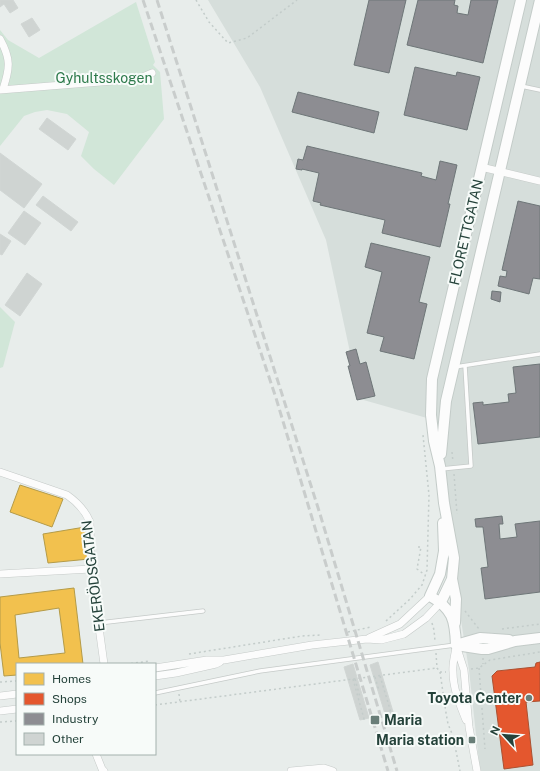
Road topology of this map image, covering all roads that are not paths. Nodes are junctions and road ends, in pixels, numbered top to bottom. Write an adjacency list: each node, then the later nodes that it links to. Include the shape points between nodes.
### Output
1 (521, 0): 8 (street, FLORETTGATAN)
2 (540, 0): 5 (street, FLORETTGATAN)
3 (0, 39): 6 (street, via 9,63)
4 (152, 73): 6 (street, via 138,79)
5 (520, 85): 7 (lane); 9 (street, FLORETTGATAN)
6 (1, 89)
7 (540, 90)
8 (481, 167): 9 (street); 14 (street, FLORETTGATAN, via 432,379 431,415)
9 (500, 171): 10 (street); 13 (street, FLORETTGATAN)
10 (540, 181)
11 (540, 354): 12 (lane)
12 (464, 366): 13 (lane); 14 (lane, via 471,466)
13 (454, 367): 14 (street, FLORETTGATAN, via 444,412)
14 (441, 468): 16 (street, FLORETTGATAN)
15 (0, 472): 17 (street, EKERÖDSGATAN, via 67,495 75,501 90,522)
16 (444, 503): 19 (street, FLORETTGATAN, via 454,558); 20 (street, FLORETTGATAN, via 444,551 440,574)
17 (91, 569): 18 (street); 23 (street, EKERÖDSGATAN)
18 (0, 574)
19 (452, 579): 21 (street); 24 (street, FLORETTGATAN, via 456,599)
20 (430, 596): 21 (street); 26 (street, via 400,624)
21 (441, 602): 24 (street); 26 (street, via 426,618 404,634 381,640)
22 (203, 611): 23 (lane)
23 (99, 623): 30 (street, EKERÖDSGATAN)
24 (455, 623): 28 (street, FLORETTGATAN)
25 (540, 638): 27 (street)
26 (367, 639): 29 (street, via 312,645)
27 (515, 641): 28 (street, via 480,638); 28 (street, via 488,649)
28 (456, 645): 33 (lane, via 260,671); 38 (street, via 464,670); 38 (street, via 454,686)
29 (224, 660): 31 (street); 32 (street, via 216,664)
30 (104, 663)
31 (156, 668)
32 (156, 676)
33 (156, 693)
34 (16, 694): 35 (street)
35 (0, 696)
36 (16, 709): 37 (street)
37 (0, 711)
38 (469, 727): 43 (street)
39 (96, 755): 40 (street)
40 (104, 771)
41 (291, 771): 42 (street, via 324,768)
42 (332, 771)
43 (477, 771)

